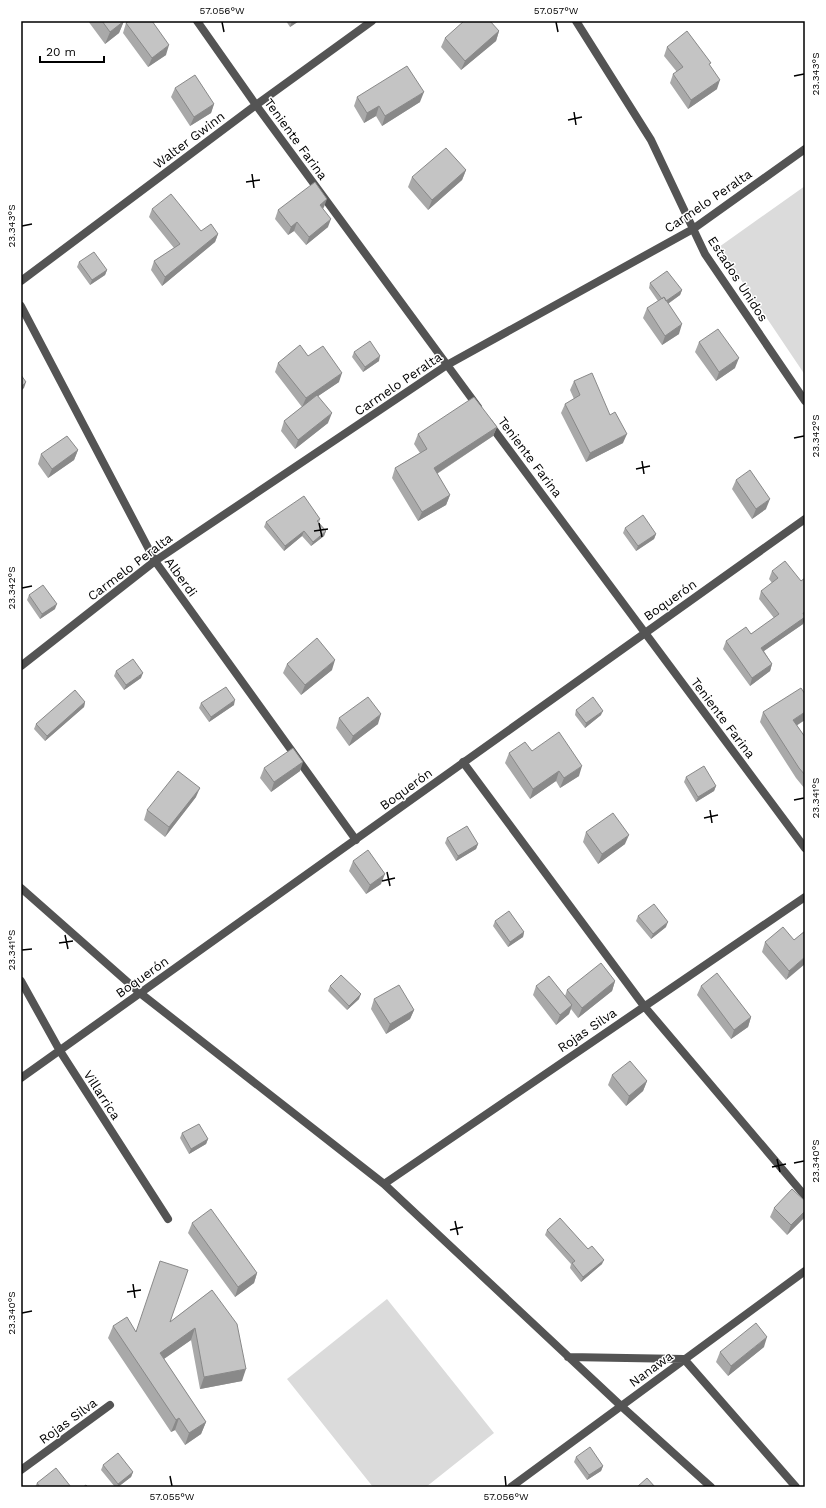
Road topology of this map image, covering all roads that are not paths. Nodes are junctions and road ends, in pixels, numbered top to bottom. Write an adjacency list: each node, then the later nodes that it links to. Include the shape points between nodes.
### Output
1 (197, 21): 4 (street, Teniente Farina)
2 (372, 21): 4 (street, Walter Gwinn)
3 (576, 21): 6 (street, Estados Unidos, via 651,140)
4 (256, 105): 7 (street, Walter Gwinn); 9 (street, Teniente Farina)
5 (805, 149): 6 (street, Carmelo Peralta)
6 (693, 229): 9 (street, Carmelo Peralta); 10 (street, Estados Unidos, via 705,254)
7 (21, 281)
8 (21, 306): 12 (street, Alberdi)
9 (447, 365): 12 (street, Carmelo Peralta); 13 (street, Teniente Farina)
10 (805, 401)
11 (805, 519): 13 (street, Boquerón)
12 (155, 561): 14 (street, Carmelo Peralta); 16 (street, Alberdi)
13 (645, 632): 15 (street, Boquerón); 17 (street, Teniente Farina)
14 (21, 666)
15 (463, 762): 16 (street, Boquerón); 22 (street)
16 (356, 840): 21 (street, Boquerón)
17 (805, 848)
18 (21, 888): 21 (street)
19 (805, 897): 22 (street, Rojas Silva)
20 (21, 981): 23 (street, Villarrica)
21 (140, 993): 23 (street, Boquerón); 25 (street)
22 (644, 1006): 25 (street, Rojas Silva); 26 (street)
23 (60, 1051): 24 (street, Boquerón); 27 (street, Villarrica)
24 (21, 1078)
25 (384, 1184): 29 (street)
26 (805, 1196)
27 (168, 1219)
28 (805, 1271): 30 (street, Nanawa)
29 (568, 1357): 30 (street); 32 (street)
30 (684, 1359): 32 (street, Nanawa); 36 (street)
31 (110, 1405): 33 (street, Rojas Silva)
32 (620, 1405): 34 (street, Nanawa); 35 (street)
33 (21, 1470)
34 (511, 1487)
35 (711, 1487)
36 (796, 1487)

